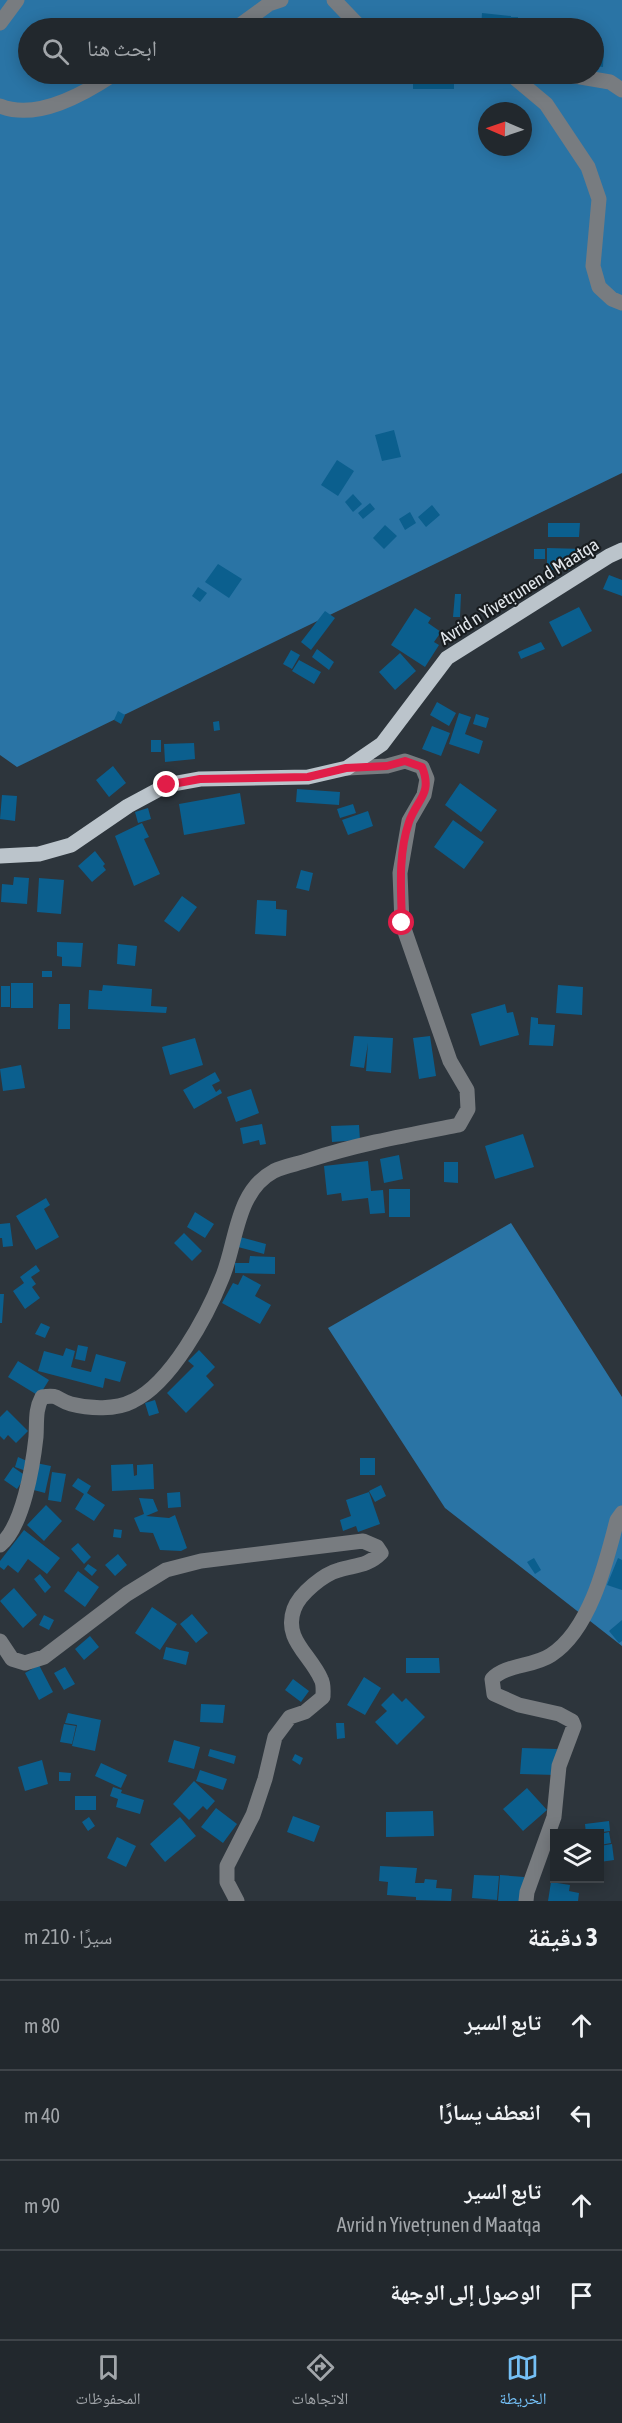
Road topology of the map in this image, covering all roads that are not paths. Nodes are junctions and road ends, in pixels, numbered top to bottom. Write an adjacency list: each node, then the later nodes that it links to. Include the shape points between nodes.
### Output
1 (17, 0): 6 (street)
2 (281, 0): 4 (street)
3 (334, 0): 5 (street)
4 (250, 18)
5 (351, 18)
6 (0, 22)
7 (604, 81): 10 (street)
8 (98, 84): 11 (street, via 32,111)
9 (522, 84): 12 (street, via 546,104 588,166 599,199 593,266 599,287)
10 (622, 90)
11 (0, 106)
12 (622, 303)
13 (622, 550): 14 (main road, Avrid n Yivetṛunen d Maatqa, via 447,658 382,744)
14 (346, 768): 15 (main road, Avrid n Yivetṛunen d Maatqa, via 308,777 200,779 167,785 71,845 39,854); 17 (street, via 405,761 422,767 427,779 424,795 409,821 400,873 402,923 450,1060 467,1090 468,1110 459,1125 331,1152 262,1180 242,1209 223,1278 200,1324 166,1376 133,1402 101,1408 69,1403 55,1395 42,1397 36,1407 32,1468 23,1502 6,1541)
15 (0, 856)
16 (622, 1514): 20 (street, via 604,1571 576,1630 551,1655 500,1671 492,1679 494,1694 519,1705 559,1714 574,1726 559,1766 554,1817)
17 (0, 1545)
18 (0, 1641): 19 (street, via 12,1659 26,1663 44,1657 127,1594 174,1567 363,1541 377,1547 381,1553 374,1560 325,1577 304,1594 295,1608 291,1627 298,1647 322,1680 323,1697 305,1712 290,1717 275,1737 254,1815 226,1866 227,1882)
19 (237, 1901)
20 (526, 1901)

